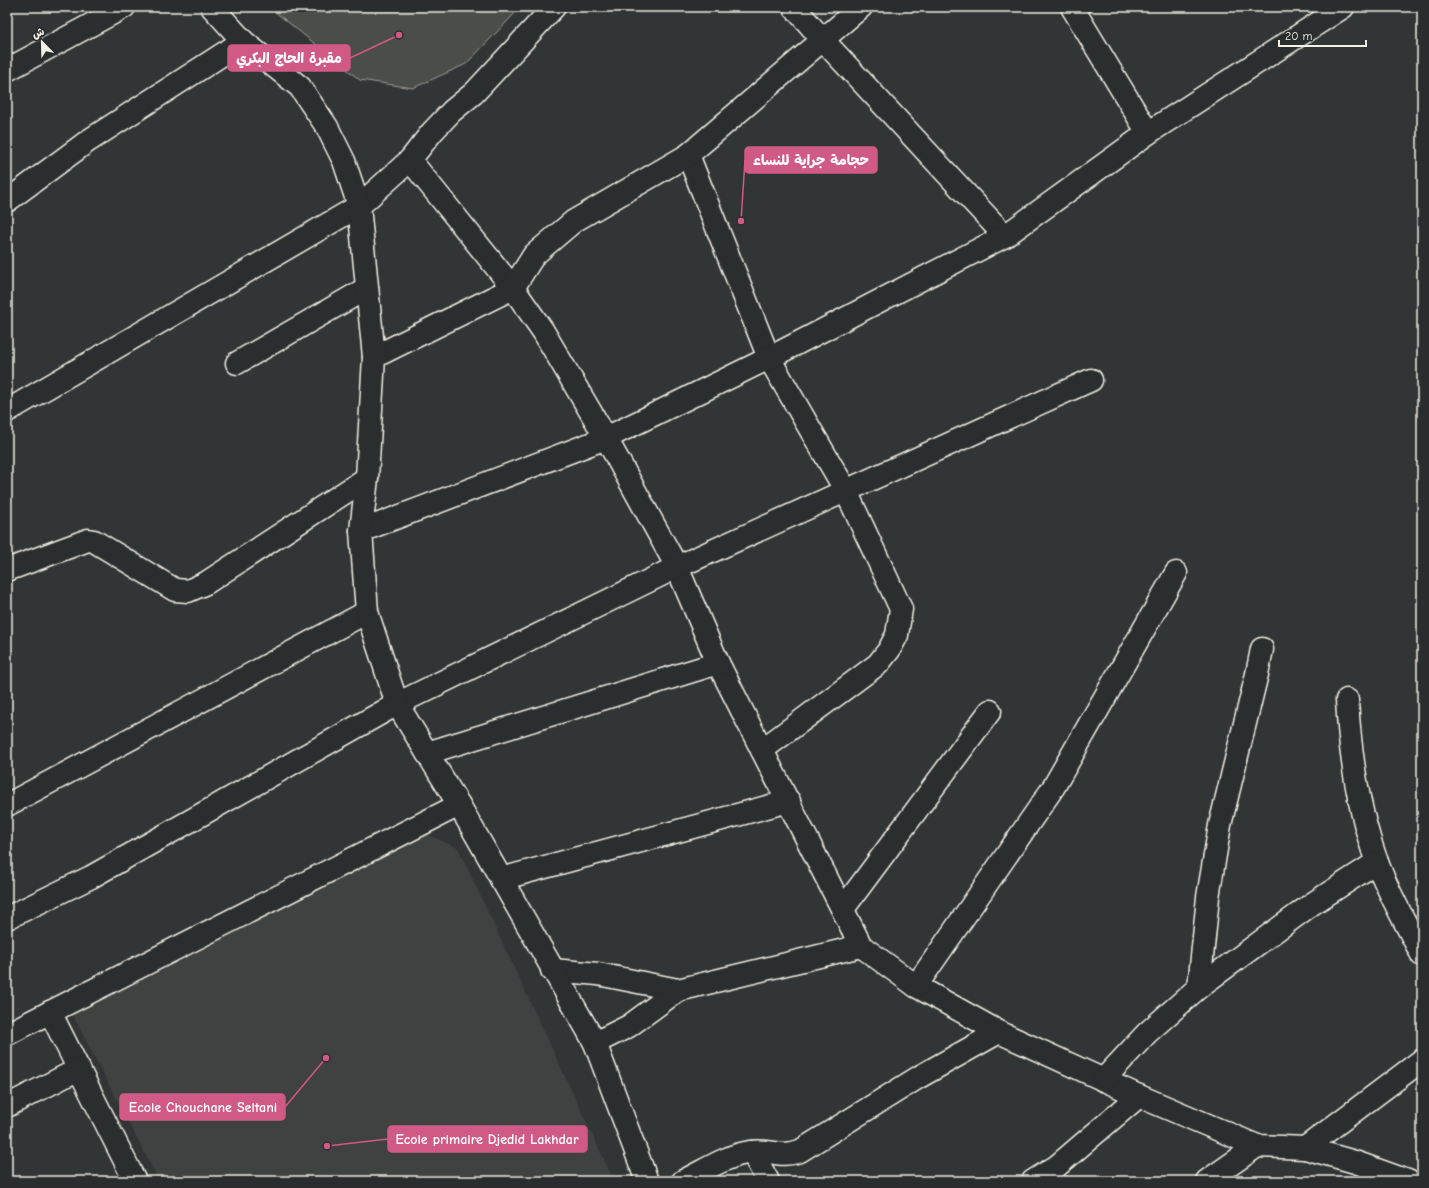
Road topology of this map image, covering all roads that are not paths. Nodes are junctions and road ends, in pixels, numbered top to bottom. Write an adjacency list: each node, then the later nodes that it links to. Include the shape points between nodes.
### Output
1 (124, 7): 10 (street)
2 (212, 7): 9 (street)
3 (554, 7): 13 (street, via 474,93 432,132)
4 (794, 7): 8 (street)
5 (861, 7): 8 (street)
6 (1072, 7): 11 (street)
7 (1343, 7): 11 (street)
8 (823, 40): 12 (street); 16 (street)
9 (243, 41): 14 (street, via 88,141); 15 (street, via 300,87 328,127 344,161)
10 (7, 70)
11 (1148, 132): 16 (street)
12 (688, 155): 18 (street, via 574,221 534,255); 20 (street)
13 (410, 160): 15 (street); 18 (street)
14 (7, 201)
15 (359, 206): 17 (street); 23 (street)
16 (1005, 236): 20 (street)
17 (367, 288): 19 (street); 21 (street)
18 (513, 288): 19 (street); 24 (street)
19 (374, 358): 25 (street)
20 (769, 358): 24 (street); 26 (street)
21 (237, 363)
22 (1092, 380): 26 (street)
23 (7, 411)
24 (606, 438): 27 (street); 28 (street)
25 (367, 478): 27 (street); 29 (street, via 206,583 188,590 170,588 94,541 88,540)
26 (846, 491): 28 (street); 37 (street, via 901,609 897,635 878,664)
27 (361, 531): 31 (street)
28 (677, 568): 33 (street); 35 (street)
29 (7, 570)
30 (1176, 573): 49 (street, via 1053,788)
31 (367, 612): 35 (street); 40 (street)
32 (1262, 649): 50 (street, via 1220,825 1208,897)
33 (718, 663): 37 (street); 38 (street)
34 (1347, 700): 42 (street, via 1355,775)
35 (397, 704): 38 (street); 45 (street, via 91,877)
36 (990, 711): 44 (street)
37 (762, 750): 39 (street)
38 (427, 752): 41 (street)
39 (789, 801): 43 (street); 44 (street)
40 (7, 804)
41 (459, 805): 43 (street); 52 (street)
42 (1377, 862): 47 (street); 50 (street, via 1312,904)
43 (501, 879): 48 (street)
44 (843, 909): 46 (street)
45 (7, 918)
46 (861, 946): 49 (street); 51 (street)
47 (1422, 955)
48 (552, 970): 51 (street, via 598,974); 55 (street)
49 (916, 986): 53 (street)
50 (1199, 987): 58 (street, via 1147,1033)
51 (678, 990): 55 (street, via 629,1026)
52 (50, 1012): 54 (street); 57 (street)
53 (999, 1032): 58 (street); 63 (street, via 919,1077 800,1151 785,1155)
54 (7, 1034)
55 (595, 1043): 66 (street)
56 (1422, 1060): 62 (street)
57 (79, 1069): 60 (street); 65 (street)
58 (1103, 1080): 59 (street)
59 (1139, 1096): 61 (street); 69 (street, via 1057,1166)
60 (7, 1106)
61 (1257, 1146): 62 (street); 70 (street)
62 (1305, 1148): 64 (street, via 1355,1162)
63 (752, 1152): 67 (street, via 734,1156); 68 (street)
64 (1397, 1179)
65 (134, 1181)
66 (647, 1181)
67 (683, 1181)
68 (768, 1181)
69 (1033, 1181)
70 (1208, 1181)

